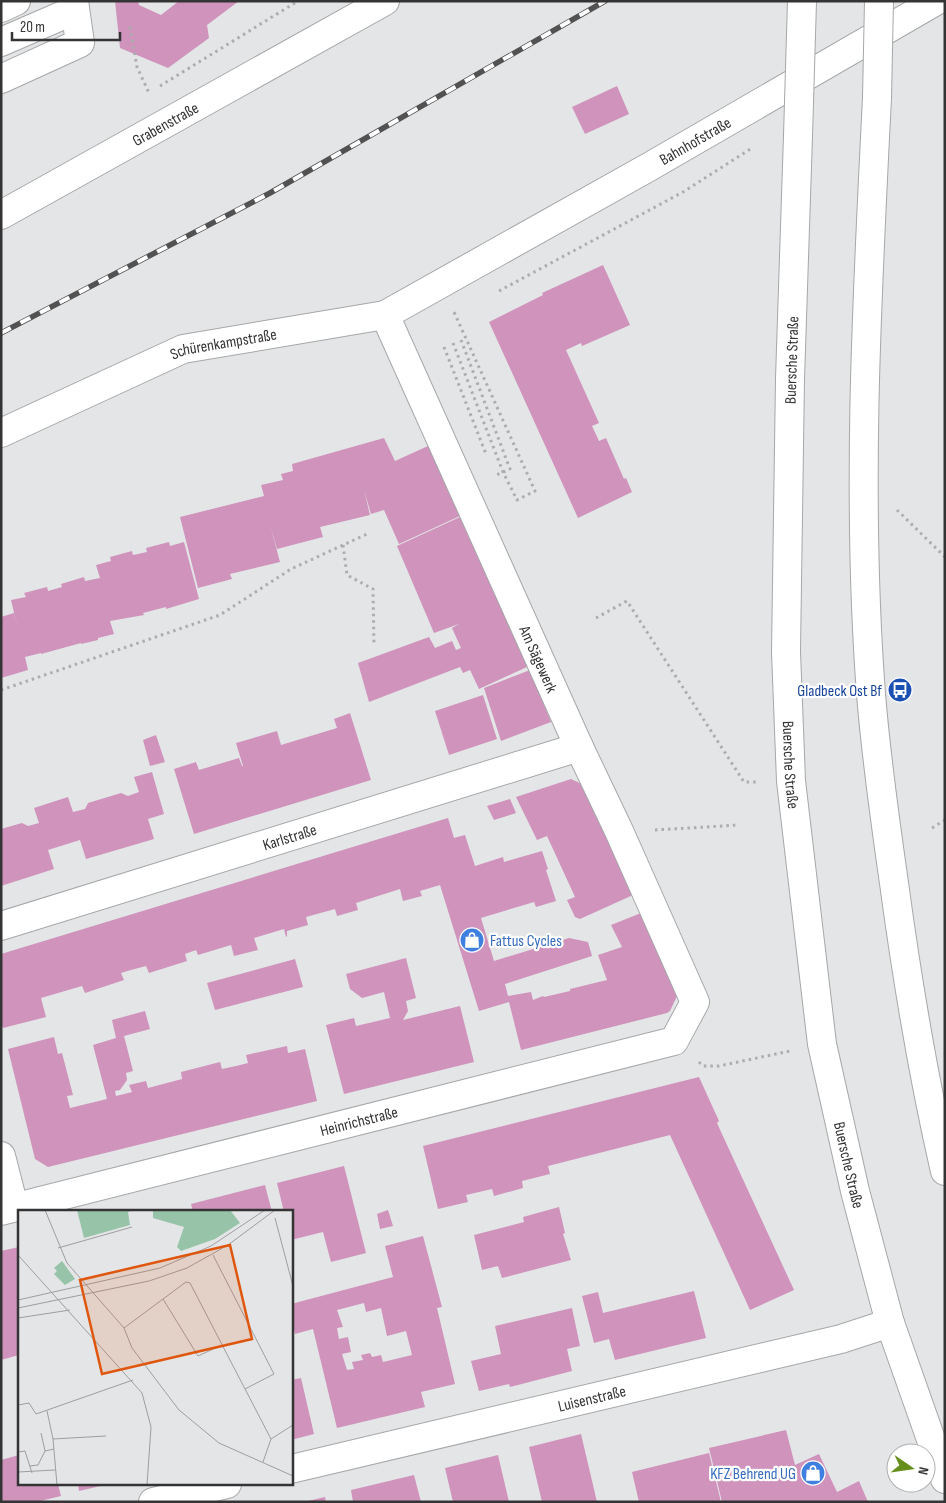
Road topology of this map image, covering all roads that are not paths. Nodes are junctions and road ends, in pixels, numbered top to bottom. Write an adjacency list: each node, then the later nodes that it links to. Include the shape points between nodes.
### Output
1 (16, 1): 7 (street)
2 (385, 1): 10 (street, Grabenstraße)
3 (802, 1): 20 (street, Buersche Straße, bridge, via 790,380 786,652 791,781 822,1044 855,1191)
4 (879, 1): 18 (street, bridge, via 863,476 871,694 880,787 904,953)
5 (936, 1): 11 (street, Bahnhofstraße)
6 (75, 6): 8 (street); 9 (street, via 80,43)
7 (1, 8)
8 (1, 42)
9 (1, 79)
10 (1, 215)
11 (448, 281): 12 (street, Schürenkampstraße)
12 (385, 315): 13 (street, Schürenkampstraße, via 183,349); 14 (street, Am Sägewerk)
13 (1, 433)
14 (579, 747): 15 (street, Karlstraße); 16 (street, Am Sägewerk)
15 (1, 926)
16 (695, 1002): 19 (street, Heinrichstraße, via 674,1041)
17 (1, 1156): 19 (street)
18 (945, 1171)
19 (8, 1209)
20 (890, 1323): 21 (street, Luisenstraße, via 841,1339); 22 (street, Buersche Straße)
21 (292, 1469)
22 (945, 1479)
23 (219, 1486): 24 (street)
24 (153, 1502)

